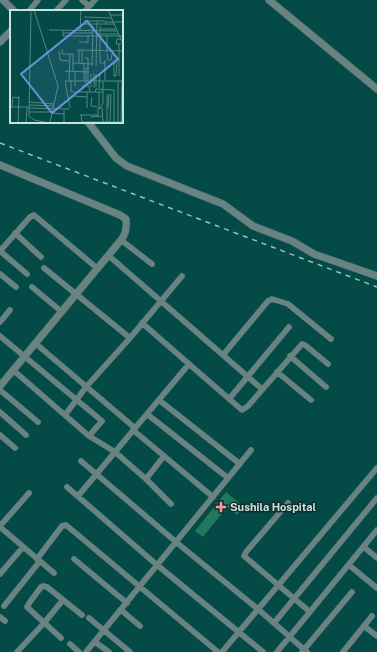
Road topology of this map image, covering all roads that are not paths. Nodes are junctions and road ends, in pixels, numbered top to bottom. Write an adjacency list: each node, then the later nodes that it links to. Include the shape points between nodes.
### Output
1 (3, 0): 8 (street)
2 (38, 0): 9 (street)
3 (66, 0): 10 (street)
4 (82, 0): 7 (street)
5 (95, 0): 7 (street)
6 (269, 0): 14 (street)
7 (90, 6): 11 (street)
8 (13, 10)
9 (29, 10)
10 (57, 10)
11 (86, 10)
12 (10, 32): 13 (street)
13 (0, 42)
14 (377, 88)
15 (89, 123): 28 (street, via 116,158 127,166 223,204 254,226 292,241 314,254)
16 (0, 164): 18 (street, via 124,217 126,232)
17 (15, 233): 19 (street); 21 (street); 24 (street, via 30,216 34,215)
18 (121, 240): 20 (street); 22 (street)
19 (0, 251): 26 (street)
20 (109, 256): 24 (street); 32 (street)
21 (41, 257)
22 (152, 264)
23 (44, 268): 31 (street)
24 (98, 269): 31 (street)
25 (0, 274): 29 (street)
26 (27, 274)
27 (182, 276): 32 (street)
28 (377, 276)
29 (16, 287)
30 (32, 287): 34 (street)
31 (77, 295): 34 (street); 39 (street)
32 (160, 300): 36 (street); 42 (street)
33 (10, 310): 35 (street)
34 (62, 312): 41 (street)
35 (0, 322)
36 (142, 323): 39 (street); 45 (street)
37 (289, 327): 49 (street)
38 (0, 336): 43 (street)
39 (130, 338): 51 (street)
40 (331, 339): 42 (street, via 288,304 272,299)
41 (35, 343): 43 (street); 51 (street)
42 (223, 355): 49 (street)
43 (25, 356): 47 (street); 56 (street)
44 (290, 356): 46 (street, via 304,344); 48 (street); 52 (street)
45 (189, 364): 55 (street); 57 (street)
46 (328, 364)
47 (13, 370): 50 (street); 61 (street)
48 (277, 372): 53 (street); 58 (street)
49 (248, 376): 53 (street); 55 (street)
50 (0, 386)
51 (86, 387): 56 (street); 63 (street)
52 (326, 387)
53 (262, 389): 55 (street, via 244,409 240,409)
54 (0, 390): 62 (street)
55 (229, 399)
56 (76, 400): 61 (street); 66 (street, via 102,422)
57 (159, 400): 60 (street); 72 (street)
58 (311, 400)
59 (0, 412): 65 (street)
60 (147, 414): 63 (street); 75 (street)
61 (65, 415): 66 (street)
62 (38, 422)
63 (134, 429): 69 (street); 70 (street)
64 (0, 435): 67 (street)
65 (26, 435)
66 (89, 436): 69 (street)
67 (16, 448)
68 (251, 450): 72 (street)
69 (115, 452): 74 (street); 76 (street)
70 (164, 456): 76 (street); 80 (street)
71 (81, 461): 74 (street)
72 (240, 464): 75 (street)
73 (377, 468): 96 (street)
74 (96, 474): 79 (street); 86 (street)
75 (228, 478): 80 (street)
76 (146, 479): 83 (street)
77 (67, 487): 79 (street)
78 (29, 493): 84 (street)
79 (78, 496): 92 (street)
80 (213, 497): 86 (street)
81 (377, 498): 100 (street)
82 (288, 503): 96 (street, via 244,554)
83 (171, 504)
84 (0, 527): 87 (street)
85 (377, 530): 88 (street)
86 (176, 542): 92 (street); 105 (street)
87 (23, 547): 91 (street); 95 (street)
88 (364, 547): 89 (street); 93 (street)
89 (377, 558)
90 (74, 559): 102 (street)
91 (39, 560): 94 (street); 97 (street, via 62,526 66,525); 103 (street)
92 (157, 565): 97 (street); 117 (street)
93 (349, 565): 98 (street); 106 (street)
94 (54, 572)
95 (0, 574)
96 (278, 586): 100 (street); 105 (street)
97 (139, 587): 102 (street); 129 (street)
98 (377, 588)
99 (352, 592): 123 (street)
100 (294, 599): 106 (street); 113 (street)
101 (63, 600): 107 (street); 112 (street); 112 (street, via 45,585 41,588 27,606)
102 (127, 603): 104 (street)
103 (4, 606)
104 (121, 610): 114 (street); 116 (street)
105 (259, 610): 113 (street); 117 (street)
106 (310, 612): 119 (street)
107 (82, 615)
108 (0, 616): 111 (street)
109 (372, 616): 115 (street)
110 (89, 618): 116 (street)
111 (5, 621)
112 (44, 623): 120 (street); 124 (street)
113 (274, 623): 119 (street)
114 (140, 626)
115 (364, 626): 118 (street); 133 (street)
116 (104, 631): 121 (street); 128 (street)
117 (239, 632): 130 (street); 131 (street)
118 (377, 636)
119 (290, 637): 123 (street); 132 (street)
120 (61, 638)
121 (95, 642): 126 (street); 127 (street)
122 (70, 644): 125 (street)
123 (304, 651)
124 (17, 652)
125 (79, 652)
126 (86, 652)
127 (109, 652)
128 (130, 652)
129 (218, 652)
130 (222, 652)
131 (263, 652)
132 (277, 652)
133 (343, 652)

